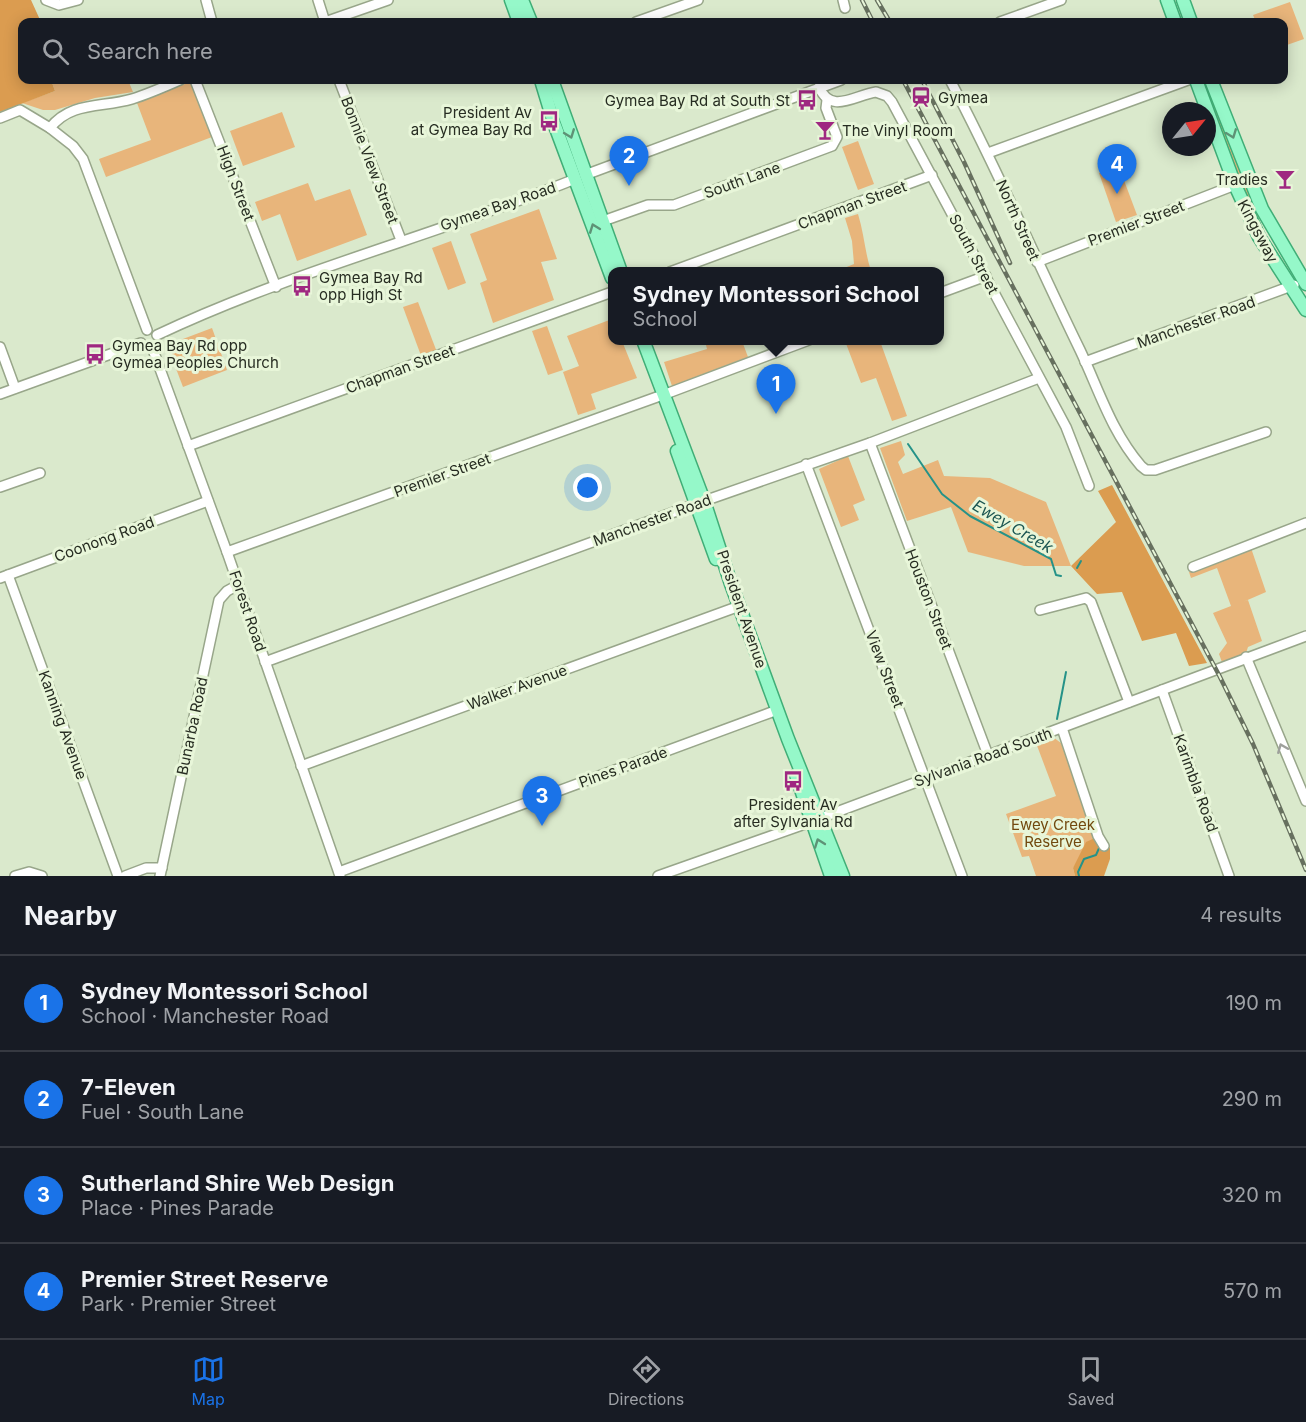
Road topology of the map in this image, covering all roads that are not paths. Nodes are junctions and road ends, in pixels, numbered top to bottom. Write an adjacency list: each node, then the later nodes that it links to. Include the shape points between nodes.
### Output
1 (46, 0): 2 (street, via 59,5)
2 (78, 0)
3 (206, 0): 12 (street)
4 (318, 0): 13 (street)
5 (388, 0): 14 (street)
6 (512, 0): 15 (main road)
7 (522, 0): 16 (main road)
8 (698, 0): 17 (street)
9 (1061, 0): 18 (street)
10 (1167, 0): 19 (main road)
11 (1183, 0): 20 (main road)
12 (211, 18)
13 (324, 18)
14 (336, 18)
15 (517, 18)
16 (529, 18)
17 (647, 18)
18 (1011, 18)
19 (1174, 18)
20 (1190, 18)
21 (170, 84): 34 (street, via 132,99 78,108 60,116)
22 (197, 84): 47 (street, High Street)
23 (341, 84): 40 (street, Bonnie View Street)
24 (543, 84): 37 (main road)
25 (553, 84): 37 (main road, one-way to 37)
26 (828, 84): 31 (street, Gymea Bay Road)
27 (952, 84): 35 (street, North Street)
28 (1177, 84): 35 (street)
29 (1197, 84): 38 (main road, Kingsway)
30 (1213, 84): 46 (main road, Kingsway, one-way to 46, via 1262,209)
31 (819, 87): 32 (street); 37 (street, Gymea Bay Road)
32 (827, 100): 36 (street, South Street, via 848,101 876,92 887,96); 39 (street, South Lane, via 827,112 837,137 832,146 674,205 648,205)
33 (0, 118): 34 (street, via 20,110)
34 (50, 128): 52 (street, via 83,159)
35 (988, 153): 41 (street, North Street)
36 (932, 175): 44 (street, Chapman Street); 45 (street, South Street)
37 (580, 177): 39 (main road); 40 (street, Gymea Bay Road); 42 (main road, one-way to 37)
38 (1235, 185): 41 (street, Premier Street); 48 (main road, Kingsway, via 1259,237)
39 (603, 221): 43 (main road)
40 (401, 240): 47 (street, Gymea Bay Road)
41 (1037, 262): 60 (street, North Street)
42 (609, 267)
43 (619, 267)
44 (684, 267)
45 (986, 276): 49 (street); 61 (street, South Street)
46 (1306, 282): 48 (street, Manchester Road)
47 (276, 286): 53 (street, Gymea Bay Road)
48 (1290, 286): 51 (main road, Kingsway); 60 (street, Manchester Road)
49 (944, 291)
50 (608, 293): 67 (street, Chapman Street)
51 (1306, 310)
52 (147, 330): 53 (street); 54 (street)
53 (157, 335): 59 (street)
54 (141, 343): 59 (street); 62 (street)
55 (638, 345): 64 (main road, President Avenue)
56 (645, 345): 64 (main road, President Avenue)
57 (796, 345): 64 (street, Premier Street)
58 (0, 347): 62 (street)
59 (152, 347): 67 (street, Forest Road)
60 (1085, 362): 65 (street, North Street, via 1107,415 1132,456 1146,470)
61 (1039, 378): 66 (street, Manchester Road); 70 (street, South Street, via 1066,427)
62 (15, 388): 63 (street)
63 (0, 394)
64 (660, 396): 73 (main road, President Avenue); 75 (street, Premier Street)
65 (1266, 432)
66 (870, 443): 68 (street, Manchester Road); 88 (street, Houston Street)
67 (188, 446): 72 (street, Forest Road)
68 (806, 464): 73 (street, Manchester Road); 90 (street, View Street)
69 (40, 472): 71 (street)
70 (1089, 486)
71 (0, 488)
72 (208, 501): 75 (street, Forest Road); 77 (street, Coonong Road)
73 (700, 502): 79 (main road, President Avenue); 83 (street, Manchester Road); 92 (main road, President Avenue)
74 (1306, 523): 76 (street)
75 (227, 552): 78 (street, Forest Road)
76 (1193, 567)
77 (4, 576): 98 (street, Kanning Avenue)
78 (238, 585): 83 (street, Forest Road); 94 (street, Bunarba Road, via 219,600)
79 (734, 608): 86 (main road, President Avenue); 89 (street, Walker Avenue)
80 (1040, 610): 85 (street, via 1086,598 1093,604)
81 (1306, 636): 82 (street, Sylvania Road South)
82 (1246, 657): 84 (street, Sylvania Road South); 91 (street, one-way to 82)
83 (265, 662): 89 (street, Forest Road)
84 (1162, 690): 85 (street, Sylvania Road South); 104 (street, Karimbla Road)
85 (1129, 702): 87 (street, Sylvania Road South)
86 (772, 712): 92 (main road, President Avenue); 95 (street, Pines Parade)
87 (1062, 728): 88 (street, Sylvania Road South); 93 (street)
88 (988, 755): 90 (street, Sylvania Road South)
89 (301, 766): 95 (street, Forest Road)
90 (926, 778): 92 (street, Sylvania Road South); 103 (street, View Street)
91 (1306, 801)
92 (816, 820): 100 (street, Sylvania Road South); 101 (main road, President Avenue, one-way to 92); 102 (main road, President Avenue)
93 (1104, 846)
94 (161, 872): 99 (street, via 146,868)
95 (340, 874)
96 (15, 876): 97 (street, via 28,872)
97 (42, 876)
98 (118, 876)
99 (125, 876)
100 (658, 876)
101 (831, 876)
102 (843, 876)
103 (962, 876)
104 (1229, 876)

